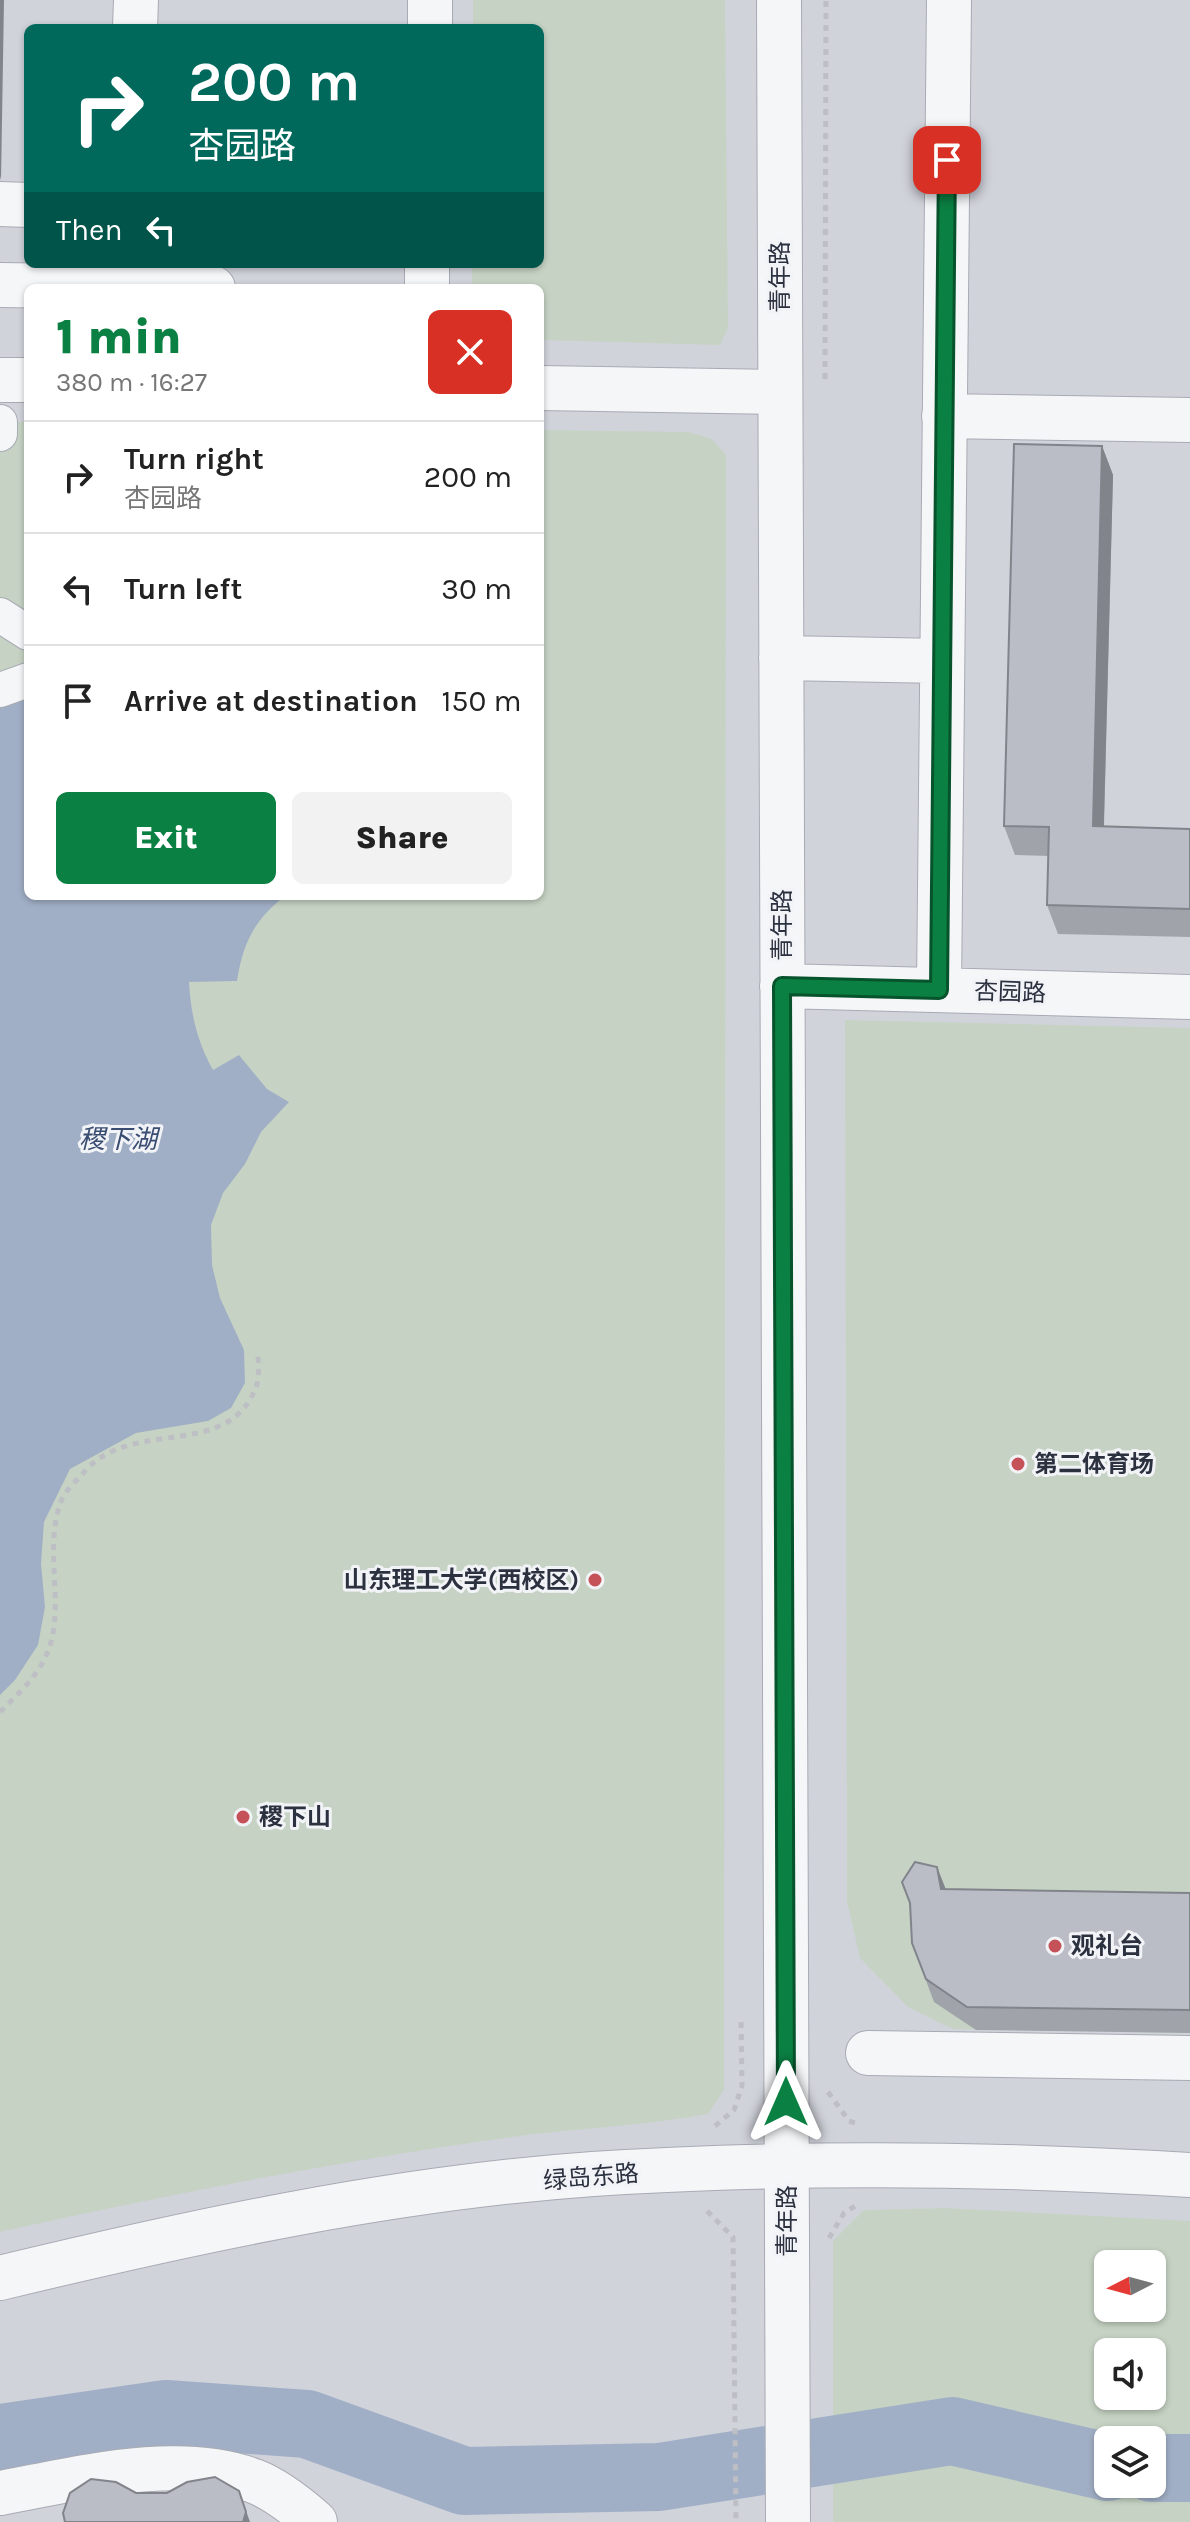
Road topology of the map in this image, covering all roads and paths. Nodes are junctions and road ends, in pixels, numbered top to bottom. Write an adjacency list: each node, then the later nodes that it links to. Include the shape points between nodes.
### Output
1 (136, 0): 6 (street)
2 (430, 0): 7 (street)
3 (779, 0): 15 (street, 青年路)
4 (826, 0): 16 (path)
5 (949, 0): 17 (street)
6 (135, 24)
7 (430, 24)
8 (0, 204): 9 (street)
9 (24, 205)
10 (0, 285): 11 (street)
11 (24, 285)
12 (0, 380): 13 (street)
13 (24, 380)
14 (544, 388): 15 (street)
15 (780, 392): 23 (street, 青年路)
16 (825, 392)
17 (944, 416): 18 (street); 24 (street)
18 (1190, 420)
19 (0, 422): 20 (street)
20 (0, 434)
21 (0, 615): 22 (street)
22 (24, 630)
23 (781, 658): 24 (street); 27 (street, 青年路)
24 (942, 661): 28 (street)
25 (24, 681): 26 (street)
26 (0, 690)
27 (782, 986): 28 (street, 杏园路); 38 (street, 青年路)
28 (939, 990): 29 (street, 杏园路)
29 (1190, 997)
30 (258, 1351): 31 (path, via 258,1385 240,1414 211,1432 129,1444 89,1467 62,1497 53,1538 52,1639 34,1679)
31 (0, 1712)
32 (741, 2007): 37 (path, via 742,2086 734,2110)
33 (868, 2053): 34 (street)
34 (1190, 2058)
35 (826, 2078): 36 (path, via 827,2091 849,2121)
36 (860, 2125)
37 (713, 2127)
38 (787, 2166): 39 (street, 绿岛东路, via 1064,2168); 43 (street, 绿岛东路, via 591,2175 408,2196 193,2231); 45 (street, 青年路)
39 (1190, 2175)
40 (867, 2199): 42 (path, via 844,2213)
41 (702, 2209): 47 (path, via 733,2237)
42 (825, 2244)
43 (0, 2278)
44 (0, 2493): 46 (street, via 122,2472 190,2468 255,2481)
45 (788, 2508)
46 (315, 2522)
47 (736, 2522)

